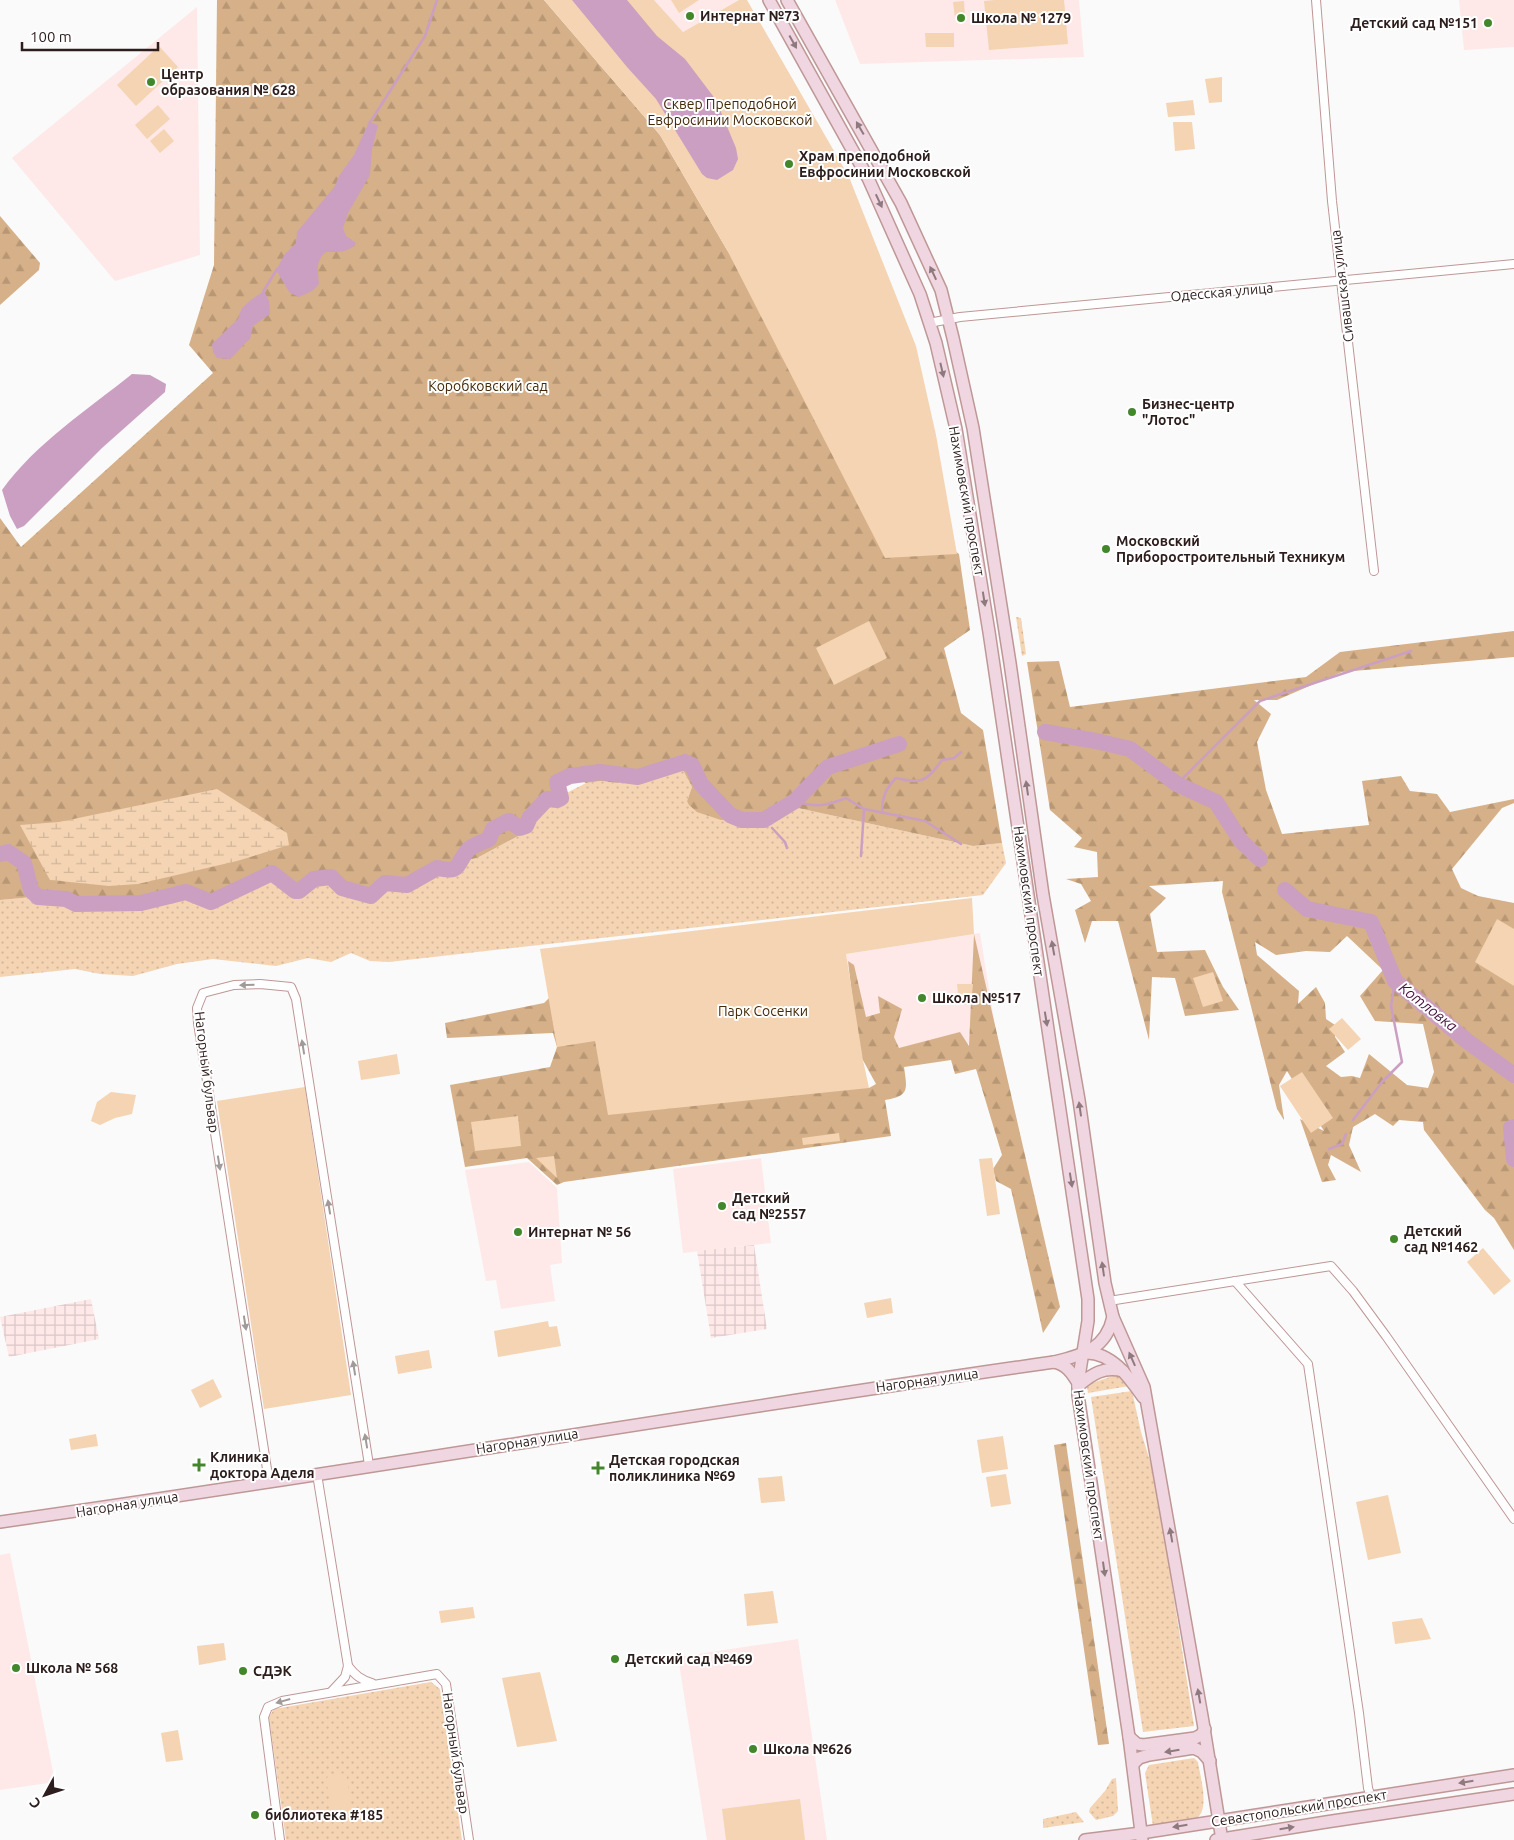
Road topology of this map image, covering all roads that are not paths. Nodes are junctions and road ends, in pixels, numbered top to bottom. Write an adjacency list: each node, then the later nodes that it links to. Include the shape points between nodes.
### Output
1 (769, 0): 7 (main road, Нахимовский проспект, one-way to 7, via 868,178 914,278)
2 (787, 0): 6 (main road, Нахимовский проспект, one-way to 2, via 941,290 901,203)
3 (1316, 0): 5 (street, Сивашская улица)
4 (1514, 264): 5 (street, Одесская улица)
5 (1341, 282): 6 (street, Одесская улица); 8 (street, Сивашская улица)
6 (948, 319): 7 (street, Одесская улица); 10 (main road, Нахимовский проспект, one-way to 6, via 1079,1100 1043,895 973,428)
7 (929, 323): 11 (main road, Нахимовский проспект, one-way to 11, via 956,429 989,632 1080,1236)
8 (1374, 571)
9 (1235, 1281): 10 (street); 21 (street, via 1331,1266 1375,1321); 32 (street, via 1308,1364)
10 (1109, 1301): 12 (main road, Нахимовский проспект)
11 (1088, 1314): 13 (main road, Нахимовский проспект); 14 (main road, via 1080,1349)
12 (1113, 1317): 13 (main road, Нагорная улица, via 1105,1338); 17 (main road, Нахимовский проспект, one-way to 12, via 1141,1380)
13 (1084, 1353): 14 (main road, Нагорная улица); 15 (main road, via 1104,1357); 16 (main road, Нахимовский проспект)
14 (1054, 1362): 16 (main road, via 1067,1368); 18 (main road, Нагорная улица)
15 (1123, 1371): 16 (main road, via 1099,1371); 17 (main road, Нахимовский проспект)
16 (1078, 1384): 27 (main road, Нахимовский проспект, one-way to 27)
17 (1147, 1403): 26 (main road, Нахимовский проспект, one-way to 17)
18 (370, 1465): 19 (main road, Нагорная улица); 20 (street, Нагорный бульвар, one-way to 20, via 296,999 292,987 234,985 203,993 197,1008 198,1023)
19 (317, 1474): 20 (main road, Нагорная улица); 23 (street)
20 (269, 1482): 22 (main road, Нагорная улица)
21 (1514, 1519)
22 (0, 1522)
23 (348, 1666): 24 (street, via 363,1681); 25 (street, via 339,1685)
24 (374, 1684): 25 (street, Нагорный бульвар); 36 (street, Нагорный бульвар, via 437,1674 446,1684)
25 (330, 1692): 35 (street, Нагорный бульвар, one-way to 35, via 282,1701 268,1707 264,1717)
26 (1205, 1729): 27 (main road, via 1195,1738 1142,1746); 28 (main road, Нахимовский проспект)
27 (1129, 1737): 29 (main road, Нахимовский проспект)
28 (1210, 1761): 29 (main road, one-way to 29, via 1194,1748 1149,1755); 33 (main road, Нахимовский проспект)
29 (1133, 1764): 34 (main road, Нахимовский проспект)
30 (1514, 1775): 32 (main road, Севастопольский проспект, one-way to 32)
31 (1514, 1794): 38 (main road, Севастопольский проспект, one-way to 31)
32 (1371, 1797): 33 (main road, Севастопольский проспект)
33 (1220, 1820): 34 (main road, Севастопольский проспект, one-way to 34); 38 (main road, Нахимовский проспект)
34 (1141, 1836): 37 (main road, Севастопольский проспект)
35 (280, 1840)
36 (469, 1840)
37 (1084, 1840)
38 (1220, 1840)

